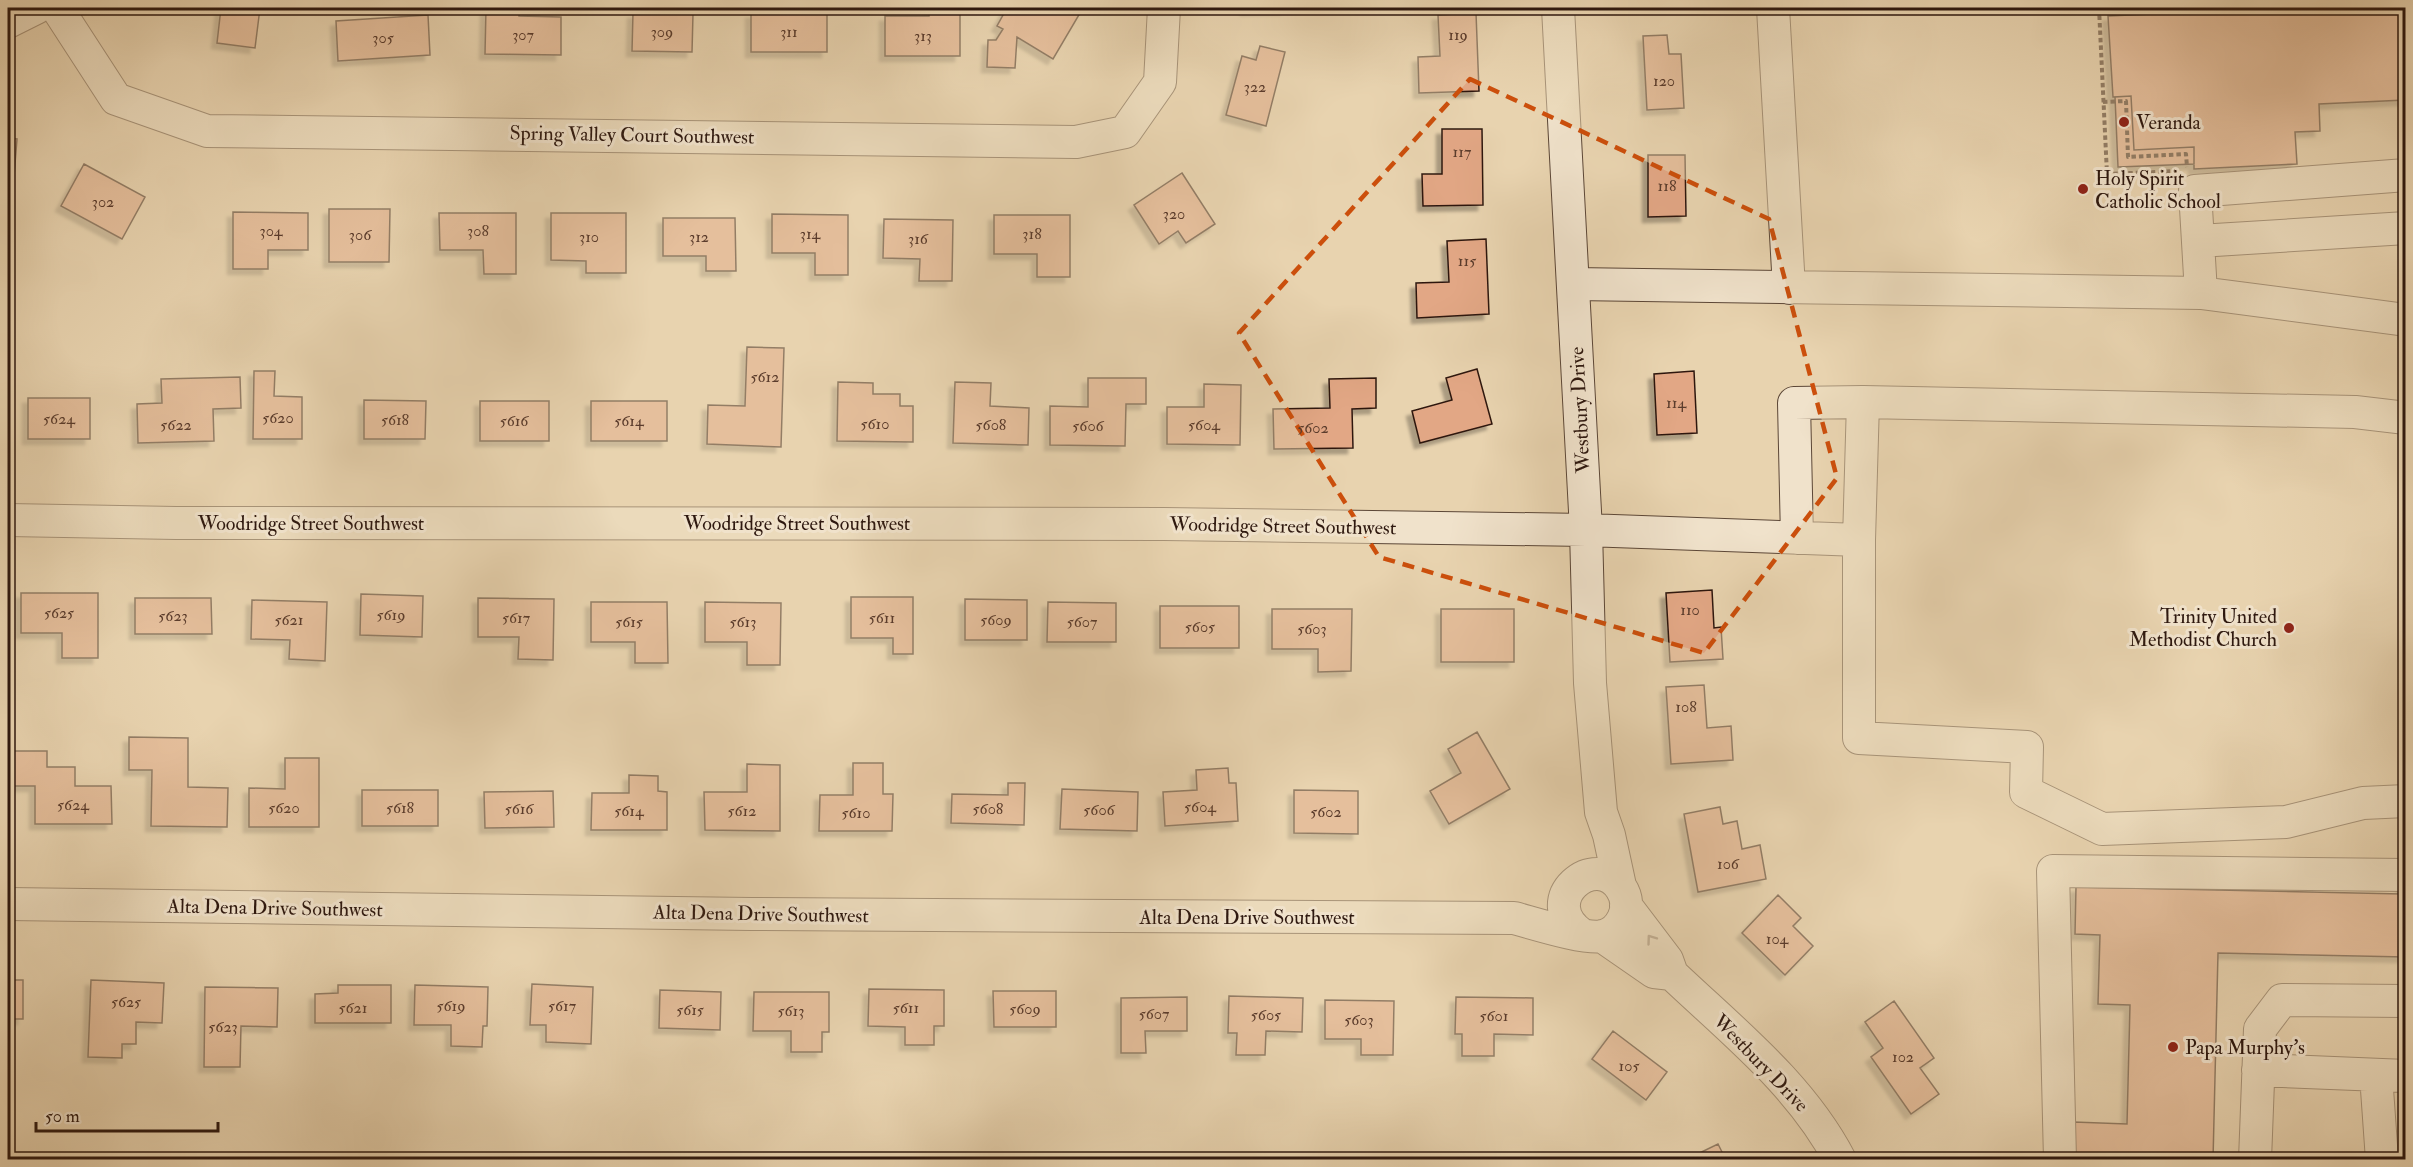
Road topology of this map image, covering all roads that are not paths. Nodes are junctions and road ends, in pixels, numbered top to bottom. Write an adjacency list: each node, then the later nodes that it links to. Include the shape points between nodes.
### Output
1 (36, 8): 6 (street)
2 (57, 8): 3 (street, Spring Valley Court Southwest, via 116,99 207,131 1076,142 1125,132 1160,82)
3 (1164, 8)
4 (1558, 8): 10 (street, Westbury Drive)
5 (1773, 8): 11 (street)
6 (8, 22)
7 (2406, 175): 9 (street, via 2195,191)
8 (2406, 228): 9 (street)
9 (2199, 241): 12 (street)
10 (1574, 284): 11 (street); 17 (street, Westbury Drive)
11 (1790, 288): 12 (street)
12 (2201, 292): 13 (street)
13 (2406, 320)
14 (1863, 402): 15 (street, via 2355,412); 18 (street, via 1794,403); 19 (street)
15 (2406, 418)
16 (8, 520): 17 (street, Woodridge Street Southwest, via 176,524 1164,524)
17 (1586, 530): 18 (street, Woodridge Street Southwest); 21 (street, Westbury Drive, via 1590,683)
18 (1797, 538): 19 (street, Woodridge Street Southwest)
19 (1859, 540): 20 (street, via 1859,738 2027,747 2026,792 2102,829 2286,822 2363,803)
20 (2406, 801)
21 (1601, 812): 23 (street, Westbury Drive, via 1590,860); 24 (street, Westbury Drive)
22 (2406, 875): 33 (street, via 2053,871)
23 (1576, 883): 24 (street, via 1603,876 1612,879); 26 (street, Alta Dena Drive Southwest); 27 (street, via 1564,899 1566,919 1572,928)
24 (1623, 896): 27 (street, via 1624,916 1620,925 1612,933); 28 (street, Westbury Drive, one-way to 24)
25 (8, 904): 26 (street, Alta Dena Drive Southwest, via 752,914)
26 (1514, 918): 27 (street, Alta Dena Drive Southwest)
27 (1592, 935): 28 (street, Westbury Drive, via 1654,972)
28 (1672, 974): 32 (street, Westbury Drive, via 1783,1080 1825,1131)
29 (2406, 1001): 30 (street, via 2282,1000 2260,1029)
30 (2258, 1070): 31 (street); 34 (street)
31 (2391, 1076): 35 (street)
32 (1840, 1160)
33 (2060, 1160)
34 (2255, 1160)
35 (2382, 1160)

